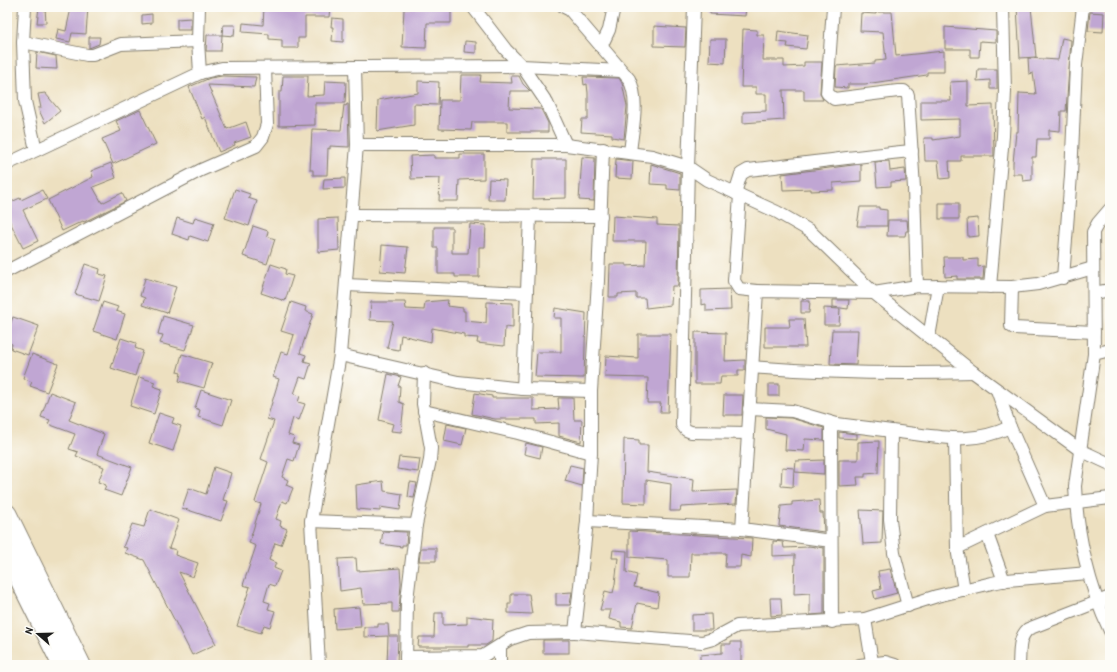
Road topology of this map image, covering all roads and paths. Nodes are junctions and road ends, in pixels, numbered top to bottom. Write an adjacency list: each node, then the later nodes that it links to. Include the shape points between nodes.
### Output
1 (25, 7): 11 (street)
2 (199, 7): 10 (street)
3 (474, 7): 13 (street, via 506,50)
4 (564, 7): 12 (street, via 570,10)
5 (614, 7): 12 (street, via 609,30)
6 (694, 7): 25 (street)
7 (833, 7): 22 (street, via 827,94 834,99 898,91 906,93)
8 (1003, 7): 37 (street, via 1003,136)
9 (1083, 7): 33 (street, via 1076,65)
10 (198, 41): 11 (street, via 121,44 88,55); 17 (street)
11 (23, 42): 21 (street, via 25,100)
12 (601, 47): 16 (street)
13 (522, 66): 14 (street); 16 (street); 19 (street, via 547,103)
14 (356, 67): 15 (street); 18 (street)
15 (265, 68): 17 (street, via 222,68); 32 (street, via 267,124 263,137 256,146 201,170)
16 (622, 71): 23 (street, via 633,87 635,101)
17 (200, 73): 21 (street)
18 (357, 145): 19 (street); 28 (street)
19 (566, 145): 20 (street)
20 (603, 149): 23 (street); 30 (street)
21 (36, 150): 24 (street)
22 (912, 151): 26 (street, via 748,170 741,174); 35 (street)
23 (630, 153): 25 (street, via 652,156)
24 (7, 164)
25 (688, 167): 26 (street, via 707,180); 60 (street, via 682,425 691,432)
26 (737, 194): 40 (street, via 734,281 739,289); 42 (street, via 777,212 810,231)
27 (1109, 213): 31 (street, via 1093,232)
28 (352, 215): 29 (street); 34 (street)
29 (530, 216): 30 (street); 41 (street)
30 (601, 216): 54 (street)
31 (1093, 268): 33 (street); 43 (street)
32 (7, 271)
33 (1063, 278): 38 (street)
34 (346, 285): 41 (street); 48 (street)
35 (917, 286): 36 (street); 42 (street)
36 (938, 286): 37 (street); 45 (street)
37 (990, 287): 38 (street)
38 (1012, 287): 44 (street, via 1011,326 1014,328)
39 (1110, 290): 43 (street)
40 (757, 291): 42 (street); 49 (street)
41 (526, 293): 52 (street)
42 (874, 293): 45 (street)
43 (1094, 293): 44 (street)
44 (1094, 332): 47 (street)
45 (929, 337): 50 (street)
46 (1110, 350): 47 (street)
47 (1094, 354): 62 (street)
48 (340, 355): 51 (street); 69 (street)
49 (752, 367): 50 (street, via 853,373); 55 (street)
50 (973, 372): 53 (street)
51 (424, 373): 52 (street, via 458,382); 56 (street)
52 (523, 388): 54 (street)
53 (997, 390): 58 (street); 62 (street)
54 (591, 392): 63 (street)
55 (749, 409): 57 (street, via 792,411); 60 (street)
56 (424, 411): 63 (street); 71 (street, via 431,448)
57 (837, 424): 59 (street); 74 (street, via 831,426 830,430)
58 (1010, 427): 61 (street, via 980,438); 67 (street)
59 (891, 431): 61 (street); 82 (street, via 890,519 894,553)
60 (748, 433): 72 (street)
61 (955, 440): 75 (street)
62 (1080, 450): 64 (street); 66 (street, via 1075,486)
63 (591, 453): 70 (street)
64 (1110, 464)
65 (1110, 498): 66 (street)
66 (1076, 502): 67 (street); 77 (street)
67 (1044, 506): 73 (street)
68 (7, 514): 91 (highway)
69 (311, 521): 71 (street); 92 (street)
70 (586, 521): 72 (street); 85 (street)
71 (416, 525): 88 (street, via 407,600)
72 (742, 529): 74 (street)
73 (987, 534): 75 (street); 78 (street)
74 (831, 541): 84 (street)
75 (958, 548): 79 (street)
76 (7, 554): 90 (highway)
77 (1088, 573): 78 (street); 81 (street)
78 (1004, 581): 79 (street)
79 (964, 590): 82 (street)
80 (1110, 597): 81 (street)
81 (1097, 601): 86 (street); 96 (street, via 1028,629 1021,641)
82 (908, 606): 83 (street)
83 (864, 619): 84 (street); 89 (street)
84 (832, 622): 85 (street, via 737,626 702,642)
85 (575, 632): 87 (street, via 528,632)
86 (1110, 632)
87 (500, 646): 88 (street, via 483,656); 93 (street)
88 (406, 661)
89 (872, 662): 94 (street); 95 (street)
90 (62, 665)
91 (81, 665)
92 (319, 665)
93 (500, 665)
94 (860, 665)
95 (895, 665)
96 (1019, 665)

